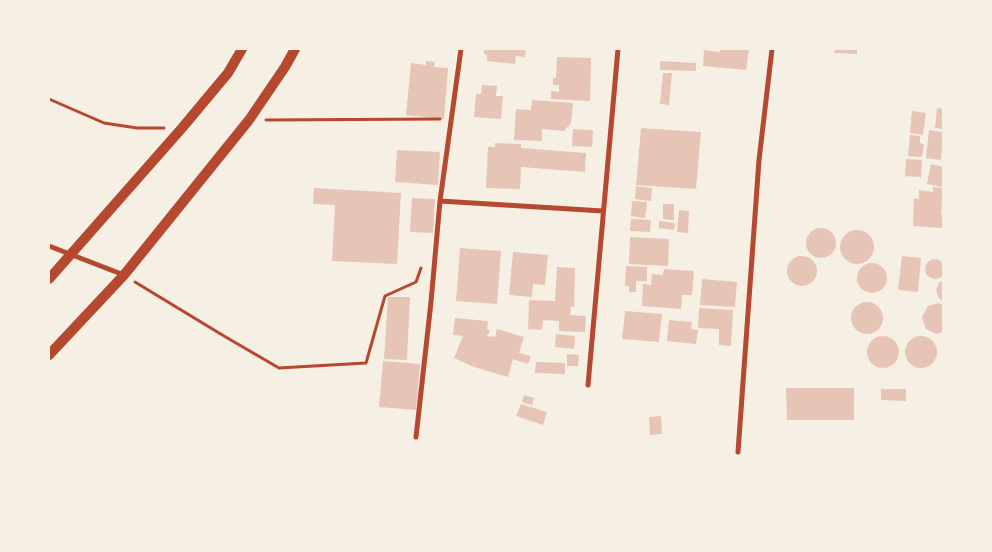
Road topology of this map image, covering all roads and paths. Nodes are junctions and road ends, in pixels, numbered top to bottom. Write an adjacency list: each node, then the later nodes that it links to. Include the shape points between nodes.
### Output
1 (242, 49): 9 (main road, via 228,73)
2 (295, 49): 8 (main road)
3 (461, 49): 7 (street)
4 (618, 49): 11 (street)
5 (772, 49): 20 (street, via 759,160)
6 (49, 99): 9 (path, via 104,123 137,128)
7 (450, 119): 8 (path); 10 (street)
8 (249, 120): 15 (main road)
9 (182, 128): 13 (main road)
10 (440, 201): 11 (street); 19 (street)
11 (603, 211): 18 (street)
12 (49, 246): 13 (street)
13 (71, 255): 15 (street); 16 (main road)
14 (422, 264): 15 (path, via 416,282 385,296 366,363 280,368)
15 (124, 275): 17 (main road)
16 (49, 279)
17 (49, 355)
18 (588, 384)
19 (416, 438)
20 (738, 452)

